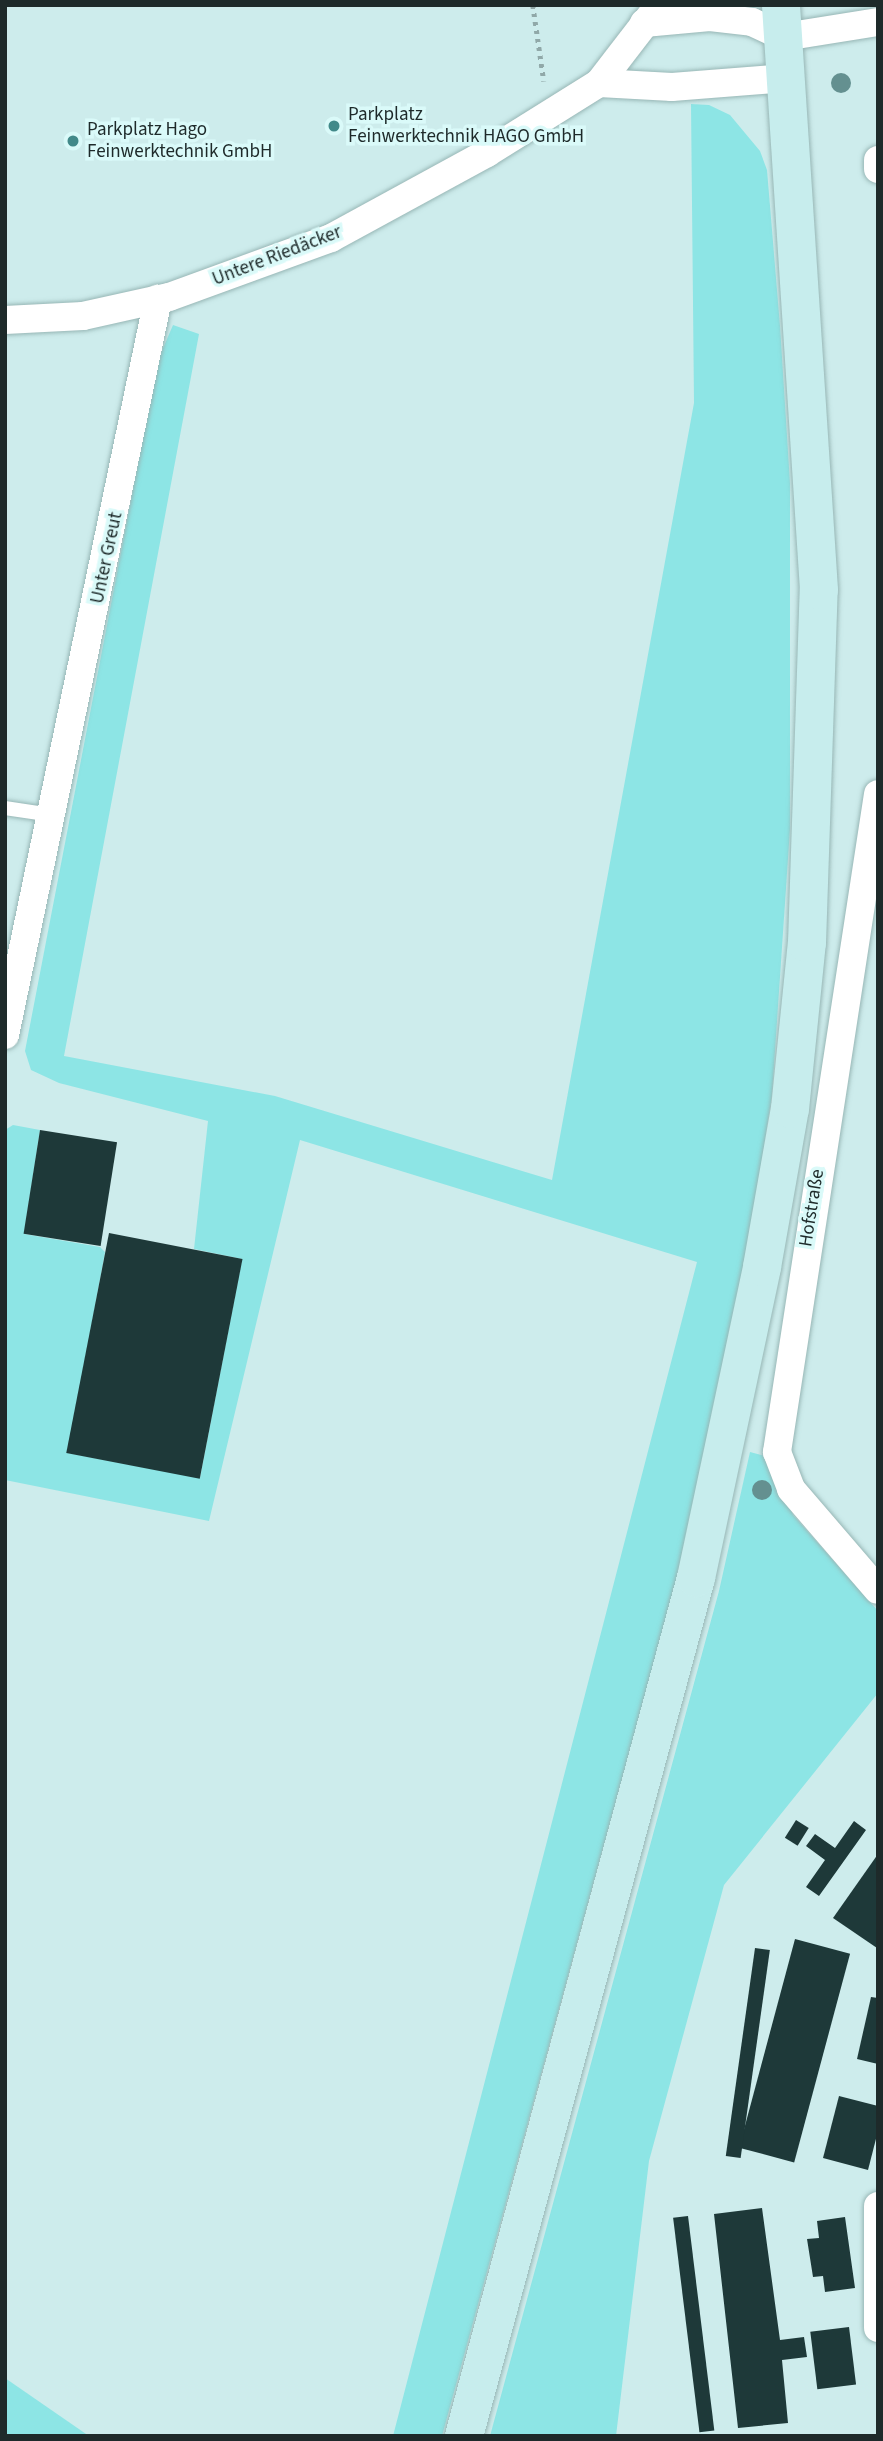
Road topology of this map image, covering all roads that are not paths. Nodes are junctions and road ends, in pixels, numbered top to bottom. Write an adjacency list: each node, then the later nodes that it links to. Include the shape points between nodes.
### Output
1 (652, 14): 2 (street, Untere Riedäcker); 5 (street, Untere Riedäcker)
2 (782, 21): 3 (street); 4 (main road)
3 (878, 22)
4 (787, 78): 5 (street, via 672,87); 17 (main road, via 819,590 807,943 790,1109 762,1267 696,1578)
5 (599, 83): 8 (street, Untere Riedäcker, via 487,153 331,238)
6 (878, 160): 7 (street)
7 (878, 169)
8 (158, 299): 9 (street, Untere Riedäcker, via 83,316); 12 (street, Unter Greut)
9 (5, 320)
10 (878, 794): 14 (street, Hofstraße, via 777,1452 791,1489)
11 (5, 807): 12 (lane)
12 (52, 815): 13 (street, Unter Greut)
13 (5, 1035)
14 (878, 1590)
15 (878, 2206): 16 (street)
16 (878, 2328)
17 (464, 2436)

